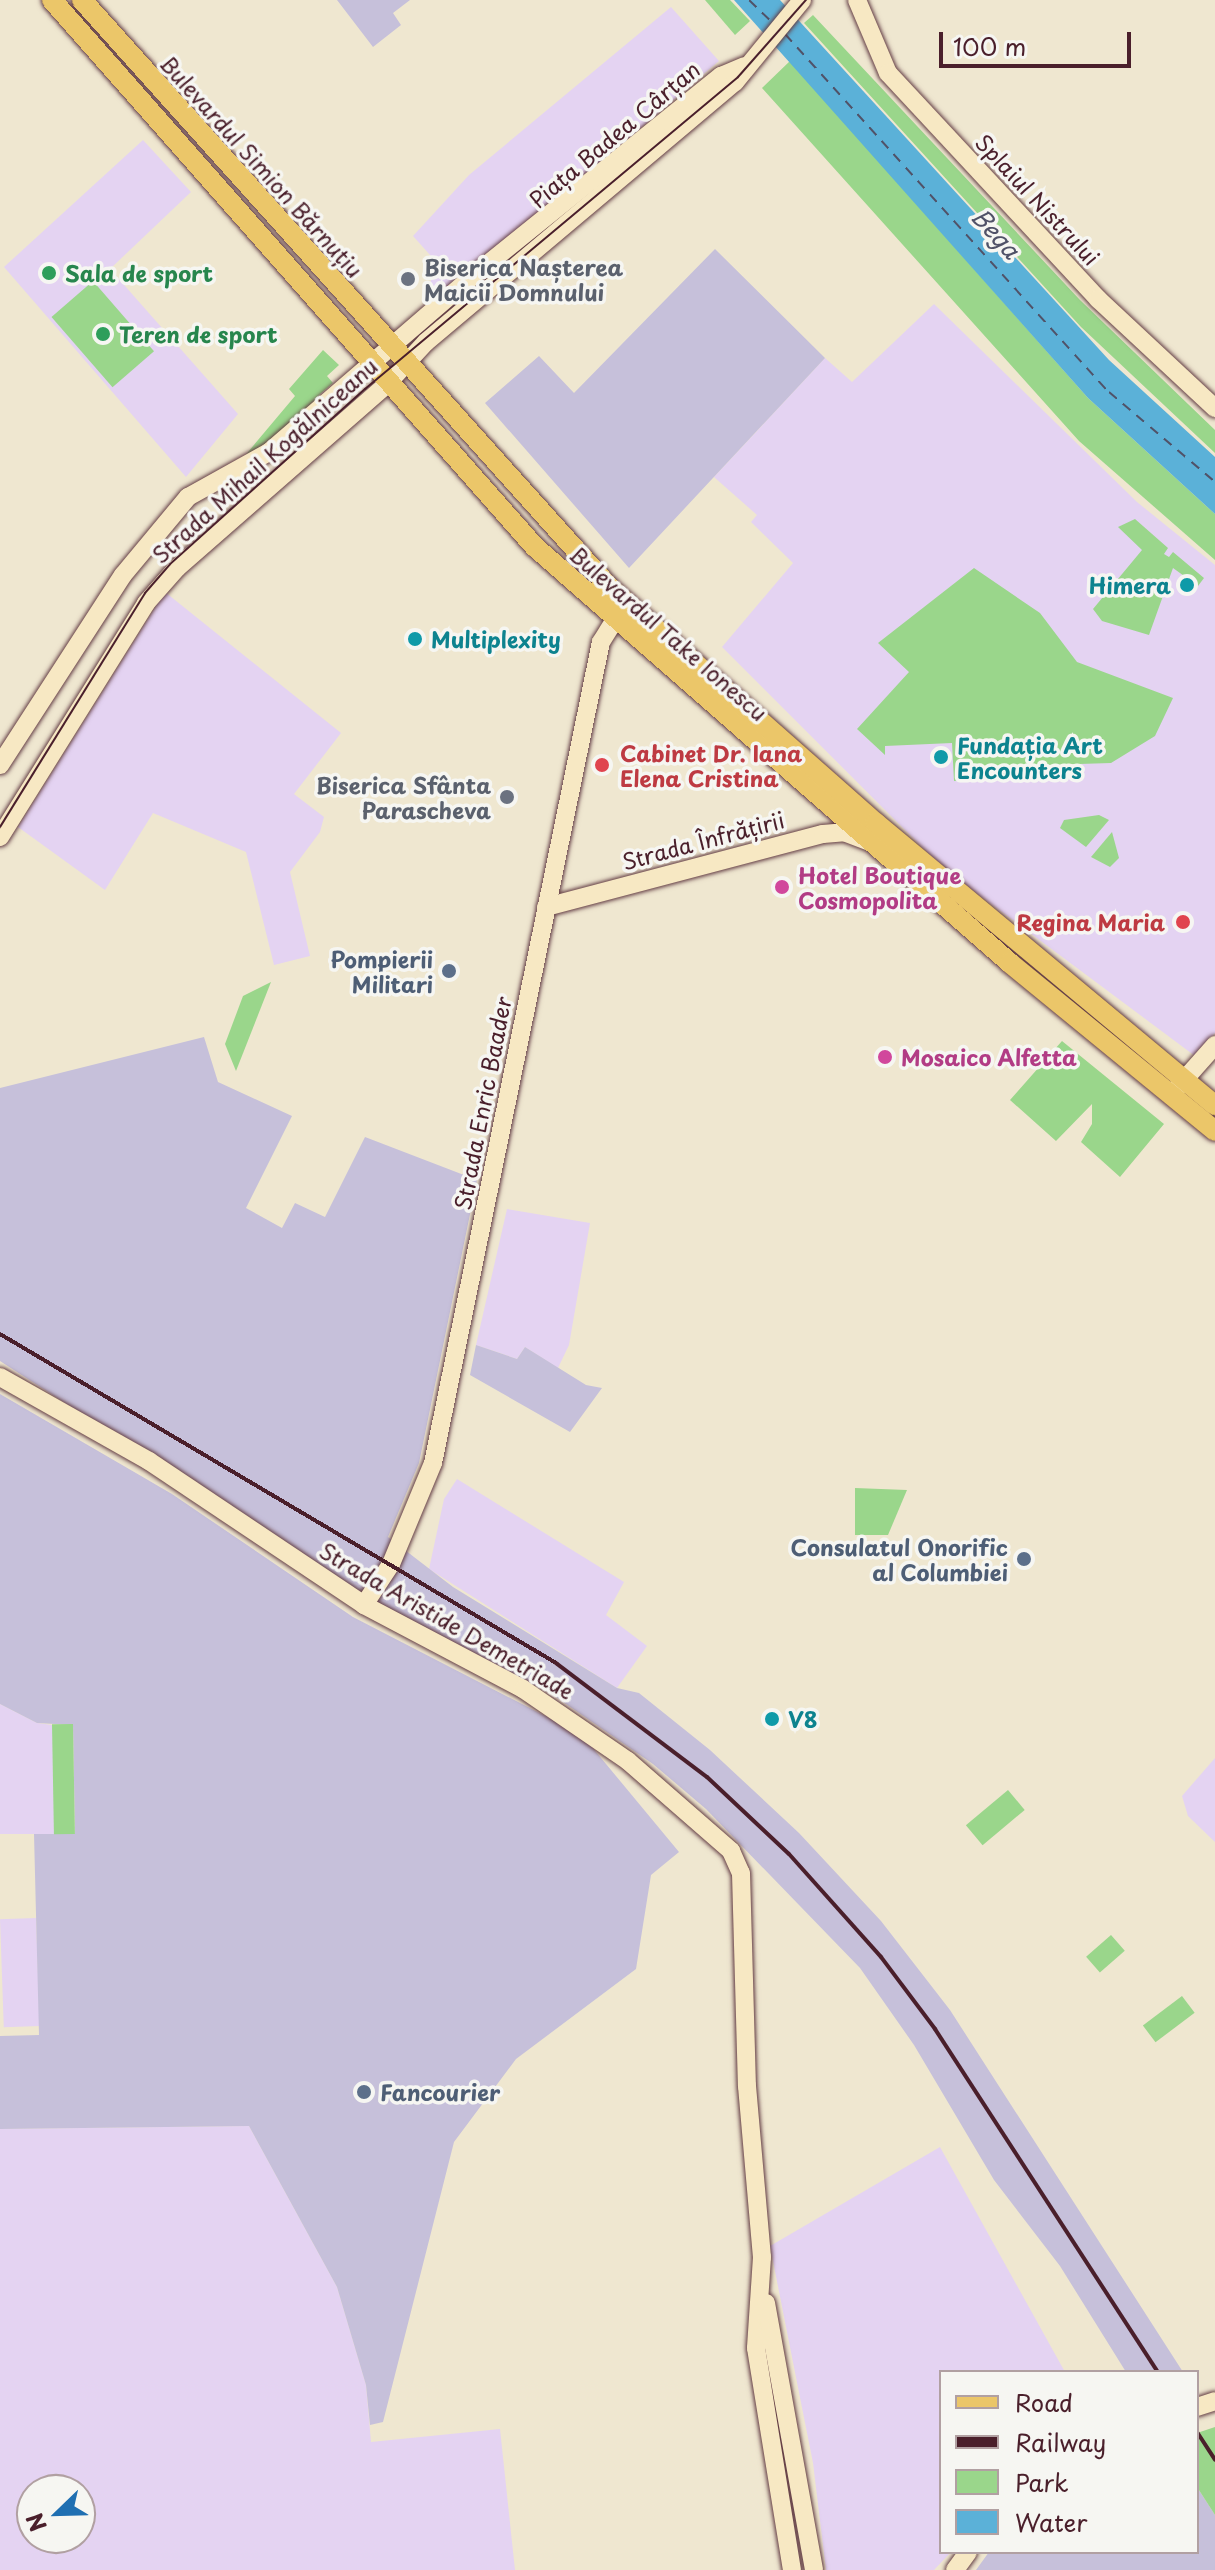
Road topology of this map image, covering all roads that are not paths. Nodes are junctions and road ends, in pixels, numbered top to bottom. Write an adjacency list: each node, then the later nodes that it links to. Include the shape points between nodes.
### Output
1 (52, 0): 7 (main road)
2 (82, 0): 6 (main road, Bulevardul Simion Bărnuțiu)
3 (802, 0): 5 (street)
4 (857, 0): 10 (street, Splaiul Nistrului, via 888,73 1098,299)
5 (748, 62): 6 (street, Piața Badea Cârțan, via 721,76); 8 (street, Piața Badea Cârțan, via 735,82)
6 (391, 346): 7 (street, Strada Mihail Kogălniceanu); 8 (main road, Bulevardul Simion Bărnuțiu)
7 (372, 363): 9 (main road, Bulevardul Take Ionescu); 12 (street, Strada Mihail Kogălniceanu, via 269,452 201,488 168,518 123,575)
8 (406, 363): 9 (street, Strada Mihail Kogălniceanu); 11 (main road, Bulevardul Take Ionescu)
9 (388, 383): 11 (main road, Bulevardul Take Ionescu, via 535,547); 13 (street, Strada Mihail Kogălniceanu, via 253,497 158,588)
10 (1215, 408)
11 (618, 610): 14 (main road, Bulevardul Take Ionescu); 15 (street, Strada Enric Baader, via 601,642); 17 (main road, Bulevardul Take Ionescu)
12 (0, 765)
13 (0, 837)
14 (872, 843): 15 (street, Strada Înfrățirii, via 844,832 823,834); 18 (main road, Bulevardul Take Ionescu)
15 (548, 898): 22 (street, Strada Enric Baader, via 433,1463 391,1564)
16 (1215, 1045): 17 (street)
17 (1185, 1079): 18 (street); 19 (main road, Bulevardul Take Ionescu)
18 (1169, 1097): 20 (main road, Bulevardul Take Ionescu)
19 (1215, 1105)
20 (1215, 1131)
21 (0, 1377): 22 (street, Strada Aristide Demetriade, via 149,1461)
22 (364, 1605): 23 (street, Strada Aristide Demetriade, via 481,1665 574,1722 648,1777 731,1851 741,1873 747,2086)
23 (763, 2288): 24 (street, via 756,2348); 25 (street)
24 (792, 2570)
25 (814, 2570)

